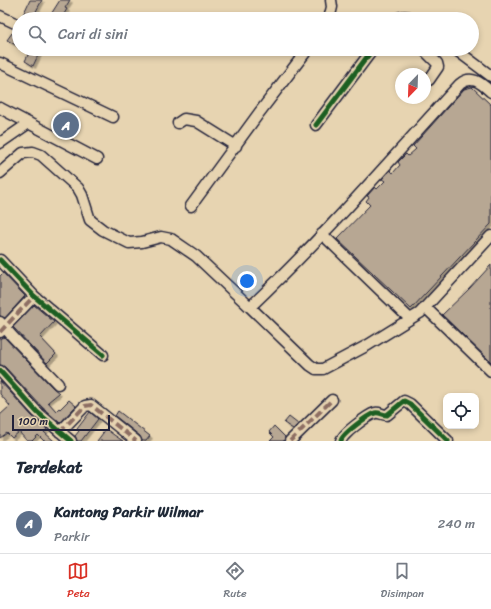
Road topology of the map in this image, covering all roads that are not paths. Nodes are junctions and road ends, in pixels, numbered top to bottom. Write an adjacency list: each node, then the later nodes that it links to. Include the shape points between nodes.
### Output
1 (330, 0): 2 (street)
2 (331, 12)
3 (0, 16): 4 (street)
4 (12, 22)
5 (303, 56): 19 (street)
6 (368, 56): 17 (street)
7 (430, 56): 11 (street, via 438,67)
8 (464, 56): 10 (street)
9 (0, 63): 14 (street)
10 (491, 76)
11 (431, 77)
12 (491, 92): 23 (street, via 477,81 464,81 460,84)
13 (0, 108): 16 (street)
14 (113, 117)
15 (178, 122): 19 (street, via 184,119 196,121)
16 (29, 123): 18 (street); 20 (street)
17 (316, 125)
18 (0, 143)
19 (236, 146): 22 (street)
20 (97, 159)
21 (0, 173): 27 (street, via 23,153 33,152 41,155 78,188 90,220 103,230 129,243 161,237 172,239 196,256)
22 (191, 206)
23 (322, 234): 27 (street); 29 (street)
24 (491, 236): 28 (street)
25 (0, 260): 26 (street)
26 (34, 296): 30 (street); 31 (street)
27 (250, 307): 29 (street, via 316,369 334,364)
28 (425, 307): 29 (street); 32 (street)
29 (410, 319)
30 (2, 327): 34 (street)
31 (103, 355)
32 (491, 370)
33 (0, 371): 36 (street, via 37,412)
34 (58, 384)
35 (332, 400): 39 (street)
36 (60, 432): 37 (street); 38 (street, via 89,405 95,407)
37 (71, 441)
38 (136, 441)
39 (290, 441)
40 (341, 441): 41 (street, via 342,437 358,423 374,413 387,414 404,401)
41 (448, 441)

